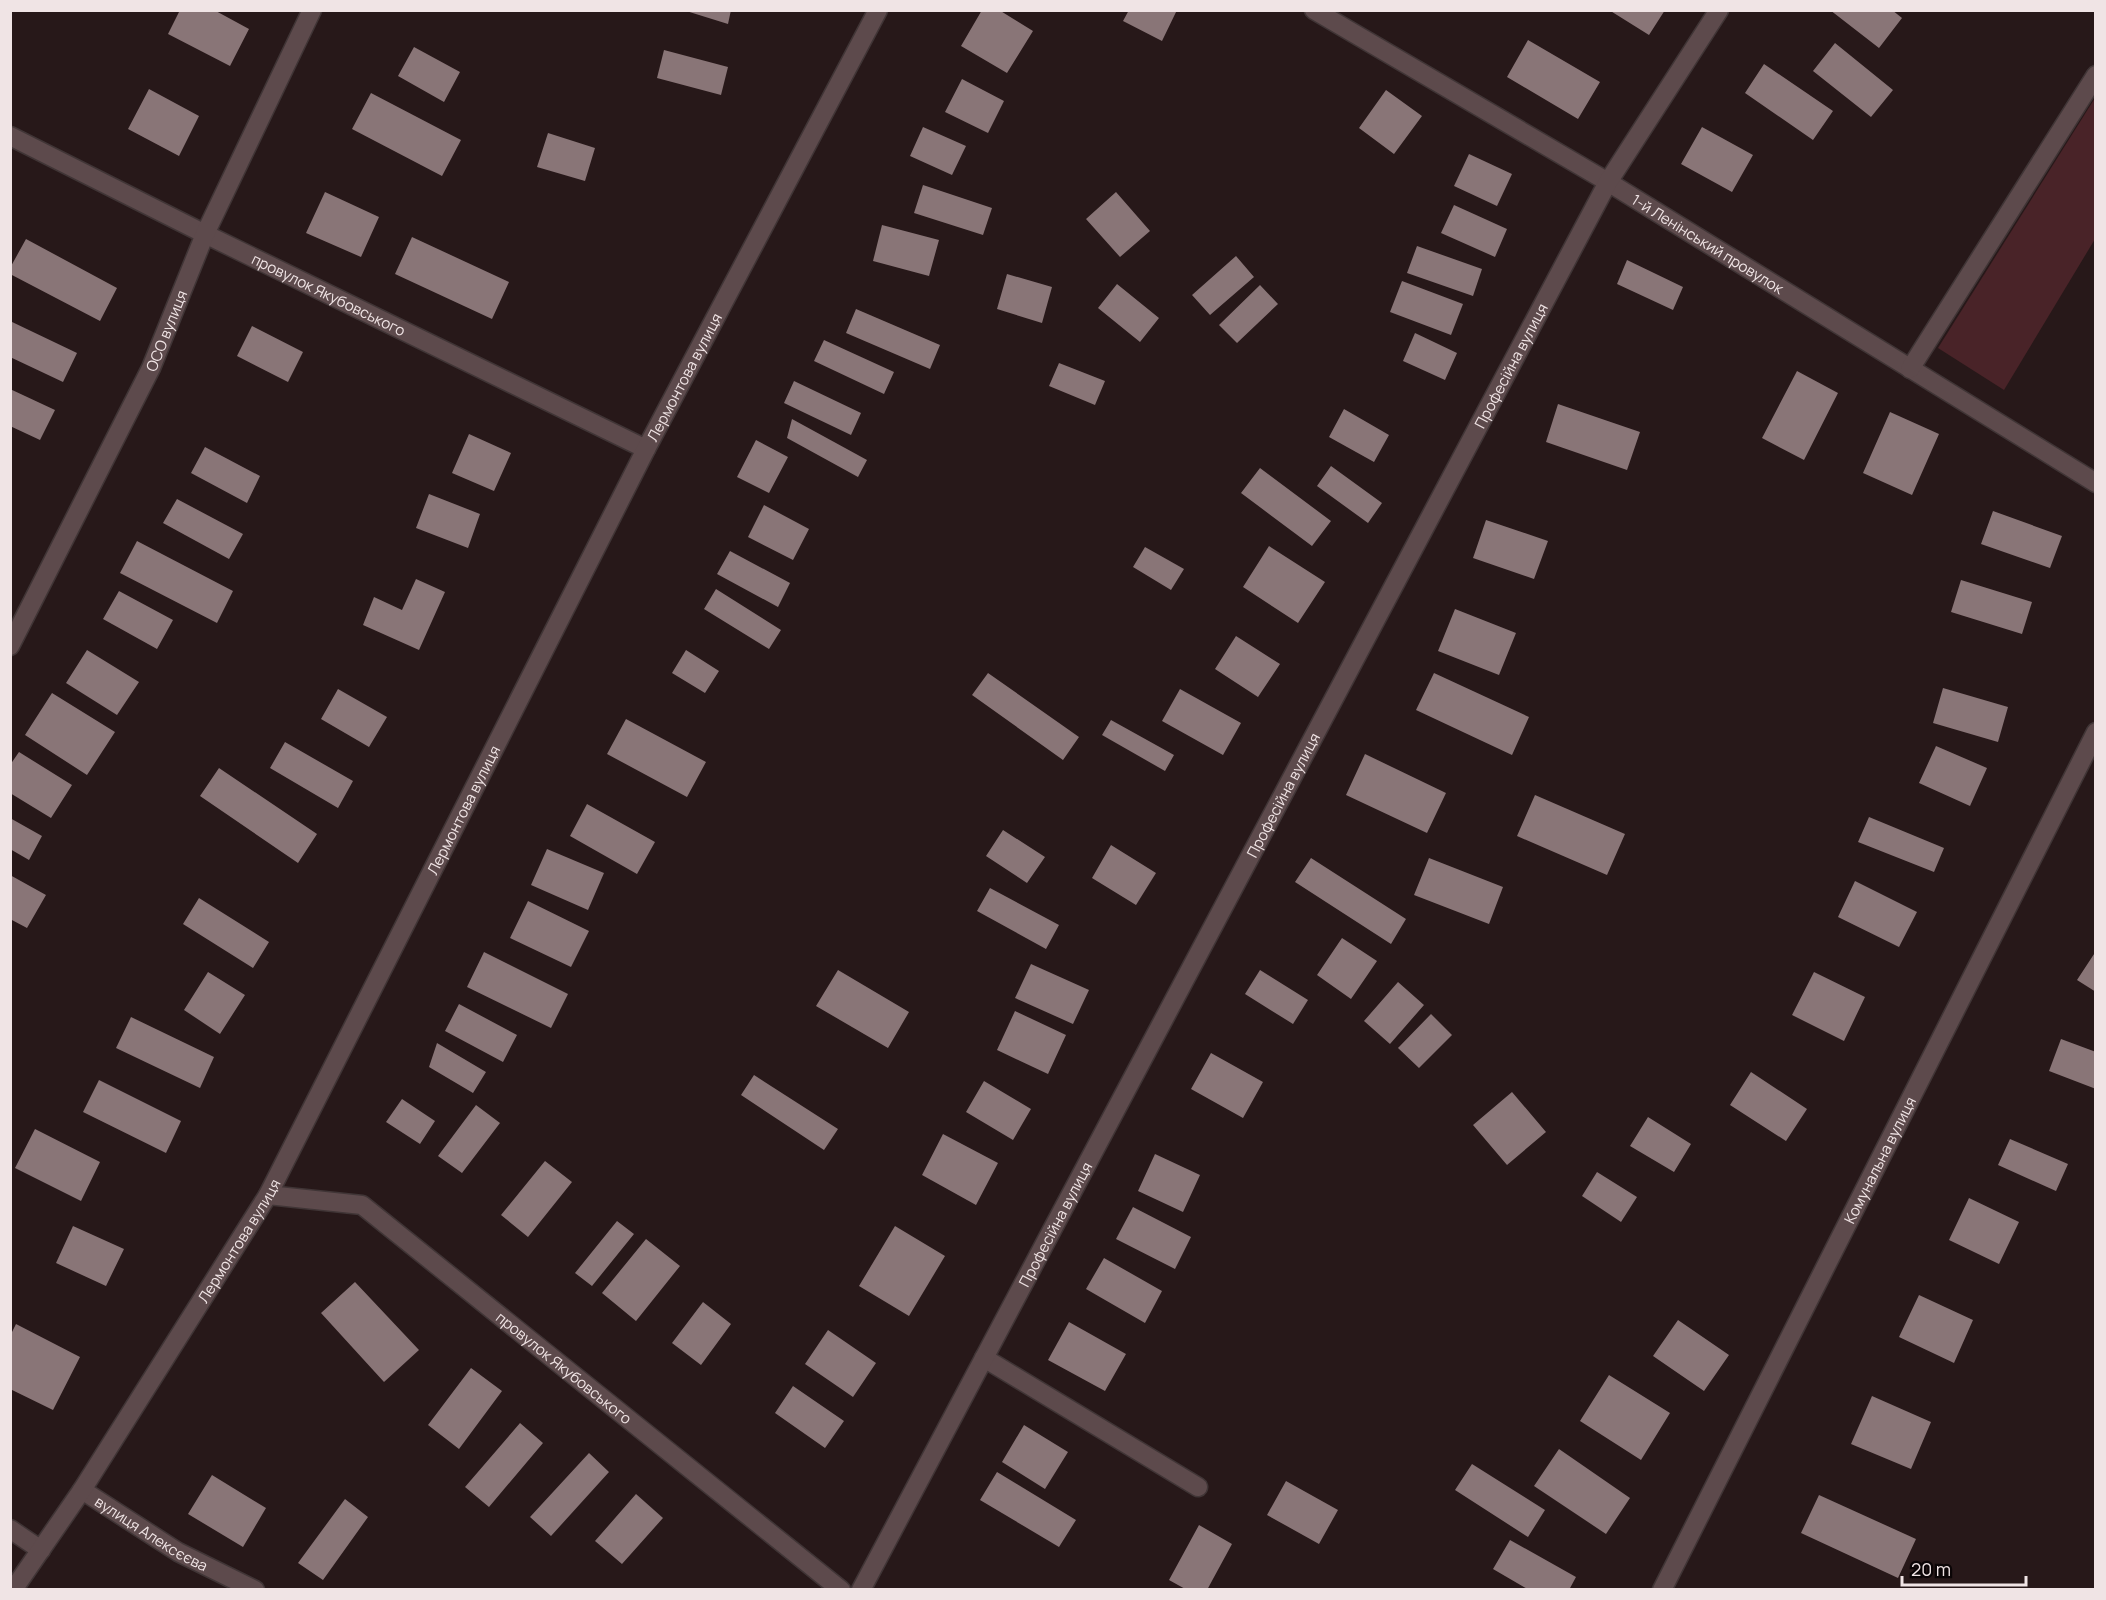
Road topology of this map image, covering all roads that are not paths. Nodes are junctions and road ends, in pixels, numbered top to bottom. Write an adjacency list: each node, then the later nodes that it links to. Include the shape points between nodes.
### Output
1 (312, 10): 8 (street, ОСО вулиця)
2 (878, 10): 10 (street, Лермонтова вулиця)
3 (1314, 10): 7 (street, 1-й Ленінський провулок)
4 (1719, 10): 7 (street, Професійна вулиця)
5 (2096, 75): 9 (street)
6 (10, 136): 8 (street, провулок Якубовського)
7 (1608, 182): 9 (street, 1-й Ленінський провулок); 15 (street, Професійна вулиця)
8 (205, 234): 10 (street, провулок Якубовського); 12 (street, ОСО вулиця, via 151,368)
9 (1911, 369): 11 (street, 1-й Ленінський провулок)
10 (646, 449): 14 (street, Лермонтова вулиця)
11 (2096, 483)
12 (10, 646)
13 (2096, 732): 24 (street, Комунальна вулиця)
14 (268, 1195): 17 (street, Лермонтова вулиця); 22 (street, провулок Якубовського, via 362,1205)
15 (984, 1358): 16 (street); 23 (street, Професійна вулиця)
16 (1198, 1487)
17 (82, 1490): 19 (street, Лермонтова вулиця); 21 (street, вулиця Алексєєва, via 178,1552)
18 (10, 1529): 19 (street)
19 (41, 1550): 20 (street, Лермонтова вулиця)
20 (13, 1590)
21 (255, 1590)
22 (841, 1590)
23 (861, 1590)
24 (1662, 1590)

